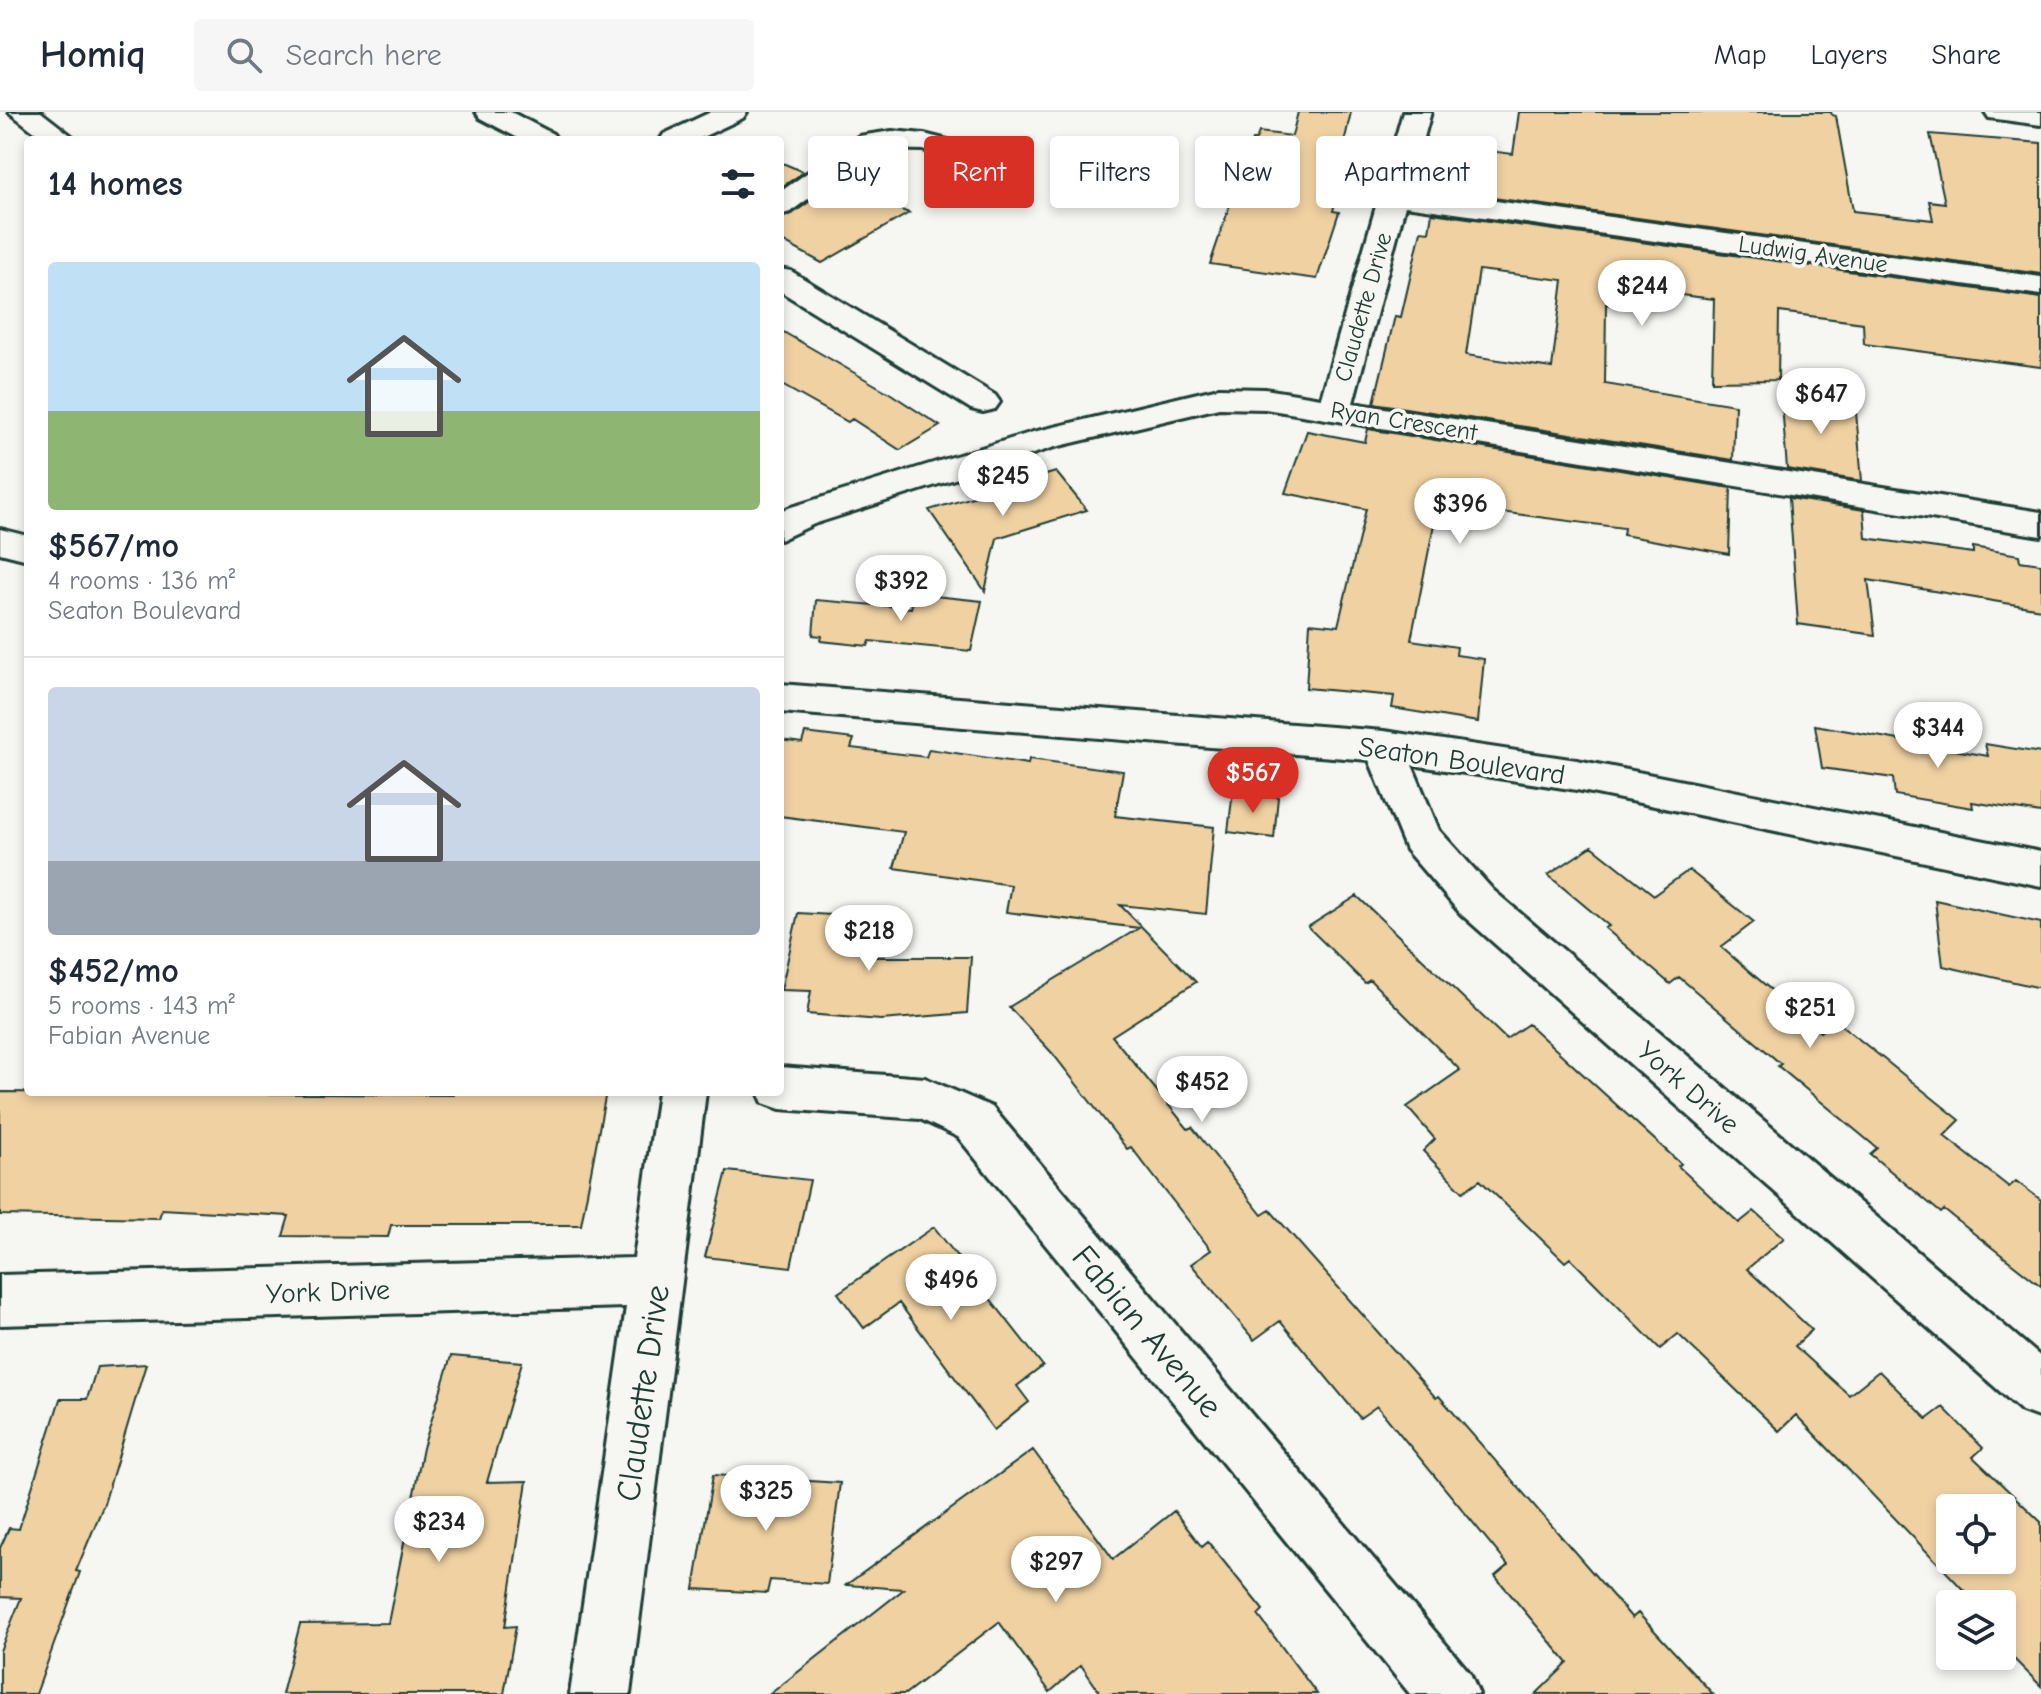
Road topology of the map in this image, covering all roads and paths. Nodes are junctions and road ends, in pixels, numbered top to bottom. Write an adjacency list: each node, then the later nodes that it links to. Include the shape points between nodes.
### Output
1 (23, 112): 7 (street)
2 (490, 112): 8 (street)
3 (733, 112): 9 (street)
4 (1417, 112): 10 (street, Claudette Drive)
5 (1999, 112): 6 (street)
6 (2041, 117)
7 (57, 136)
8 (535, 136)
9 (682, 136)
10 (1410, 136)
11 (924, 142): 12 (street, via 869,142)
12 (784, 203)
13 (1391, 208): 18 (street, Claudette Drive)
14 (1480, 208): 16 (street, Ludwig Avenue)
15 (784, 280): 17 (street)
16 (2041, 286)
17 (983, 402)
18 (1334, 410): 19 (street, Ryan Crescent); 20 (street, Ryan Crescent, via 1219,398 1045,439)
19 (2041, 524)
20 (784, 526)
21 (0, 541): 22 (street)
22 (24, 547)
23 (784, 698): 24 (street, Seaton Boulevard)
24 (1384, 746): 25 (street, Seaton Boulevard, via 1577,775); 30 (street, York Drive, via 1421,838 1477,902)
25 (2041, 869)
26 (784, 1088): 32 (street, Fabian Avenue, via 925,1099 975,1122)
27 (681, 1096): 28 (street, Claudette Drive)
28 (657, 1282): 29 (street, York Drive); 31 (street, Claudette Drive)
29 (0, 1300)
30 (2041, 1392)
31 (600, 1694)
32 (1449, 1694)

